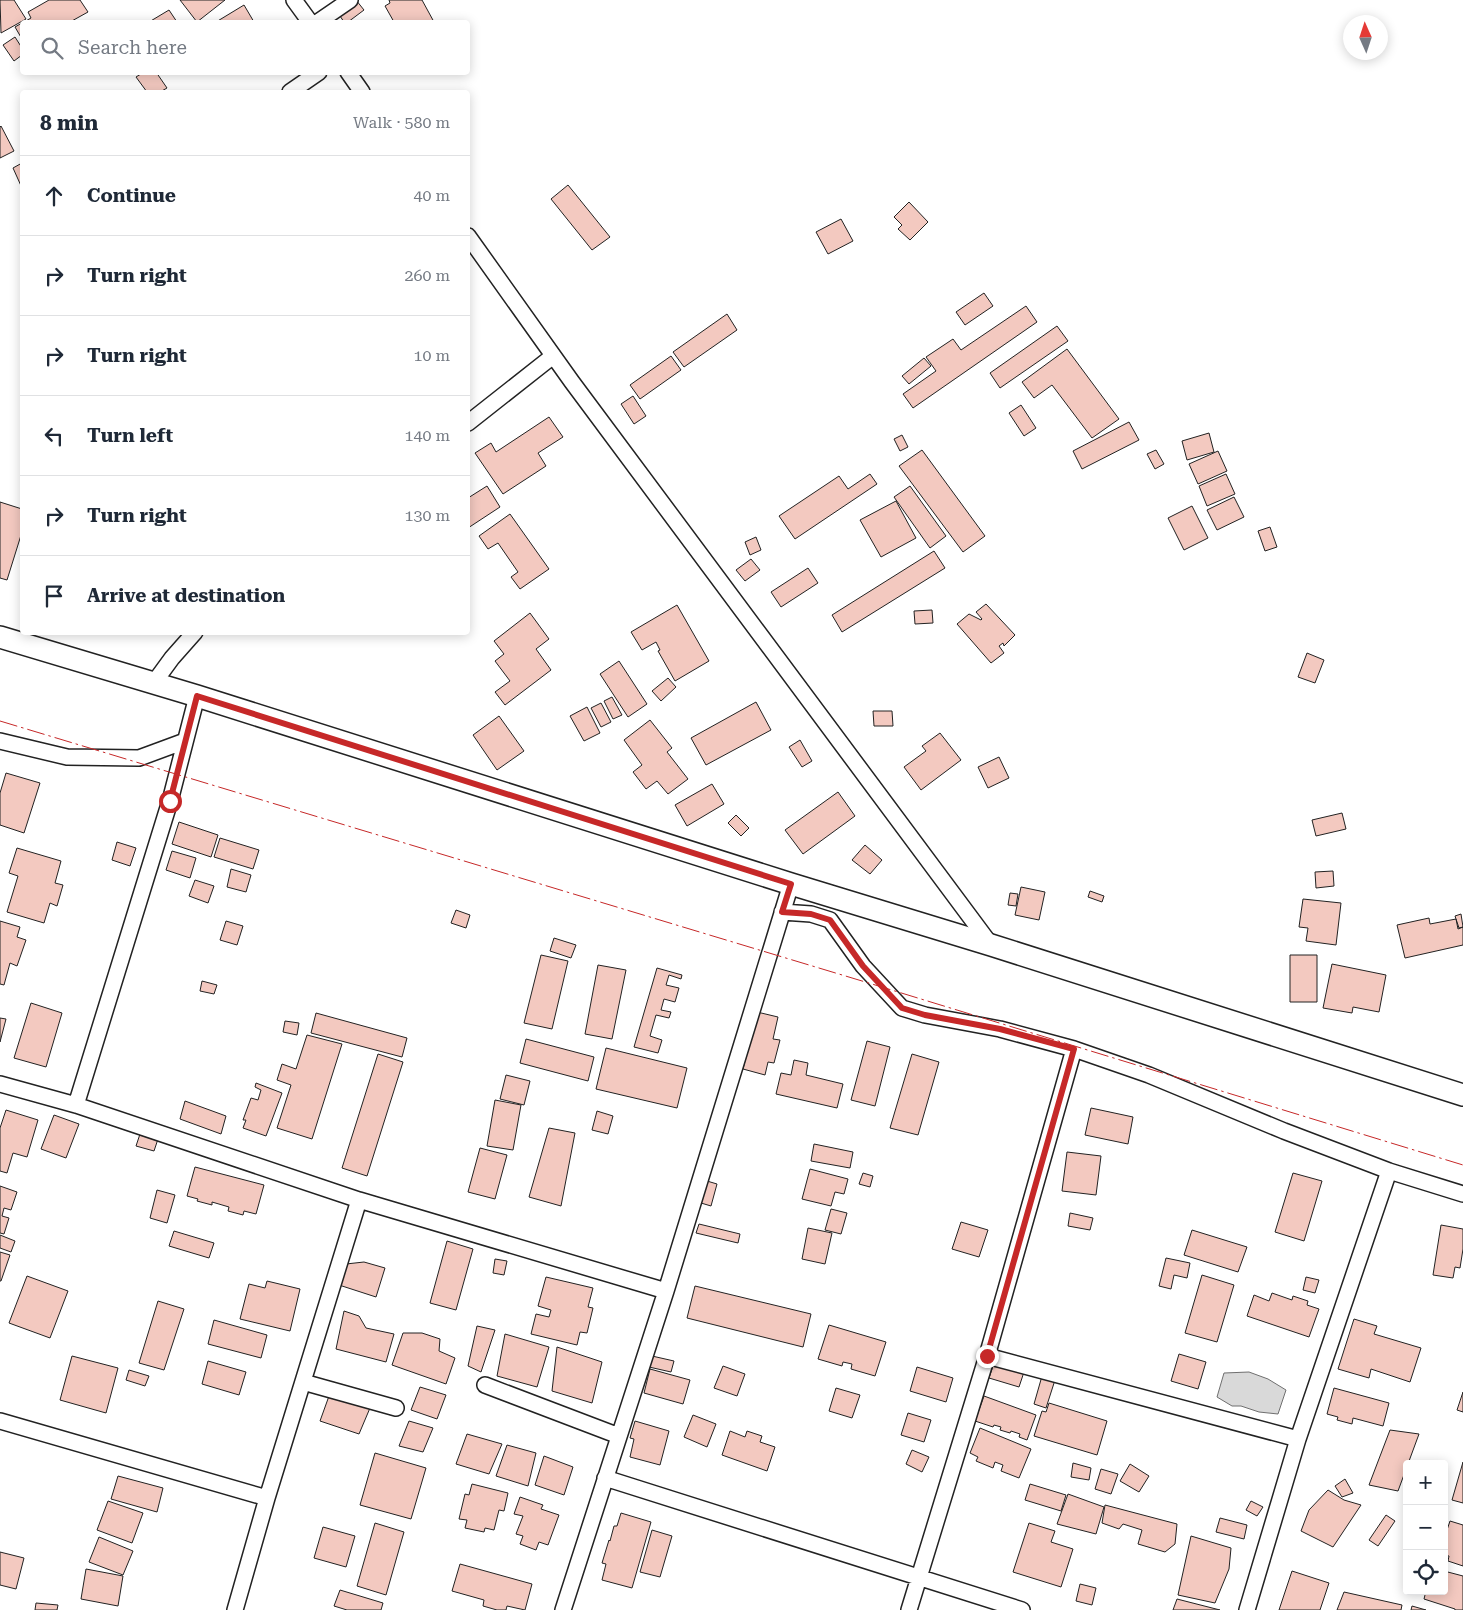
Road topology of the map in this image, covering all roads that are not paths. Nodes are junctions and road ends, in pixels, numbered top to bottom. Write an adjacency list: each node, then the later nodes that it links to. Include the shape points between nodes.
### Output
1 (294, 0): 3 (street)
2 (350, 0): 4 (street)
3 (309, 20)
4 (321, 20)
5 (315, 75): 7 (street)
6 (350, 75): 8 (street)
7 (293, 90)
8 (361, 90)
9 (470, 239): 10 (street)
10 (553, 356): 11 (street); 20 (street)
11 (470, 421)
12 (193, 635): 14 (street)
13 (0, 637): 14 (main road)
14 (153, 684): 15 (main road)
15 (197, 696): 17 (street); 18 (main road)
16 (0, 740): 17 (street, via 67,757 139,758)
17 (185, 741): 24 (street, via 170,801)
18 (791, 884): 19 (street); 20 (main road)
19 (782, 912): 21 (street, via 811,914 830,920 863,966 902,1008); 28 (street)
20 (991, 945): 23 (main road)
21 (1074, 1049): 25 (street, via 1149,1075); 29 (street)
22 (0, 1084): 24 (street)
23 (1463, 1094)
24 (76, 1105): 27 (street)
25 (1390, 1171): 26 (street); 35 (street)
26 (1463, 1194)
27 (359, 1200): 28 (street); 30 (street)
28 (666, 1291): 34 (street)
29 (987, 1356): 35 (street); 38 (street)
30 (303, 1382): 32 (street); 37 (street)
31 (486, 1385): 34 (street)
32 (396, 1408)
33 (0, 1421): 37 (street)
34 (619, 1436): 36 (street)
35 (1298, 1439): 43 (street)
36 (605, 1478): 38 (street); 40 (street)
37 (267, 1498): 39 (street)
38 (919, 1578): 41 (street); 42 (street)
39 (235, 1610)
40 (563, 1610)
41 (909, 1610)
42 (1022, 1610)
43 (1247, 1610)

